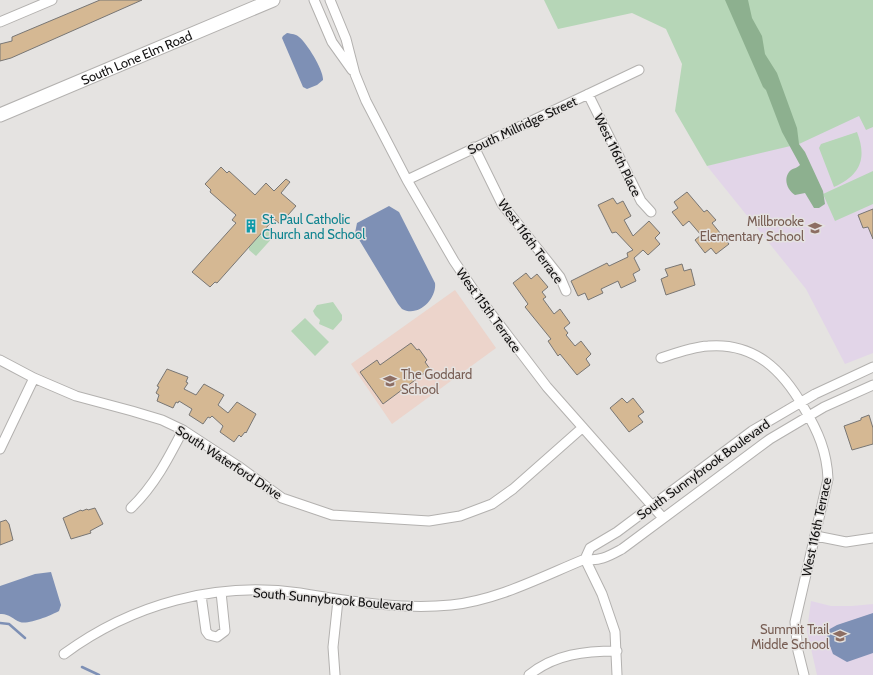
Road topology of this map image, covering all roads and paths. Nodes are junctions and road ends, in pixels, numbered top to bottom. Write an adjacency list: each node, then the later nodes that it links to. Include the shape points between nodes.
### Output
1 (52, 0): 5 (street)
2 (273, 0): 9 (street, South Lone Elm Road)
3 (314, 0): 7 (street, West 115th Terrace, via 332,42)
4 (330, 0): 7 (street, West 115th Terrace, via 346,39)
5 (0, 22)
6 (639, 70): 8 (street, South Millridge Street)
7 (355, 74): 11 (street, West 115th Terrace, via 386,142)
8 (588, 94): 10 (street, South Millridge Street); 12 (street, West 116th Place, via 641,201)
9 (0, 115)
10 (474, 147): 11 (street, South Millridge Street); 13 (street, West 116th Terrace, via 502,204 560,277)
11 (407, 180): 21 (street, West 115th Terrace, via 477,295 523,358)
12 (651, 212)
13 (566, 291)
14 (661, 358): 19 (street, West 116th Terrace, via 708,346 740,349 766,361 776,369 788,381)
15 (0, 360): 17 (street, South Waterford Drive)
16 (873, 367): 19 (street, South Sunnybrook Boulevard)
17 (34, 378): 22 (street, South Waterford Drive, via 76,396 162,420); 23 (street)
18 (873, 385): 20 (street, South Sunnybrook Boulevard)
19 (801, 402): 20 (street, West 116th Terrace); 24 (street, South Sunnybrook Boulevard, via 752,431)
20 (809, 416): 26 (street, South Sunnybrook Boulevard, via 750,452); 27 (street, West 116th Terrace, via 822,443 828,479)
21 (582, 428): 22 (street, South Waterford Drive, via 513,489 492,504 460,516 429,521 332,515 282,498); 24 (street, West 115th Terrace)
22 (183, 430): 25 (street, via 146,494)
23 (0, 449)
24 (652, 505): 26 (street, West 115th Terrace); 29 (street, South Sunnybrook Boulevard, via 617,532 590,548)
25 (131, 508)
26 (663, 518): 29 (street, South Sunnybrook Boulevard, via 612,554 595,561)
27 (816, 536): 28 (street, via 846,542); 38 (street, West 116th Terrace, via 795,622)
28 (873, 538)
29 (585, 559): 32 (street, South Sunnybrook Boulevard, via 498,594 452,605 403,607); 33 (street, via 609,613)
30 (221, 592): 31 (street, South Sunnybrook Boulevard); 31 (street, via 225,631 218,637 209,635 206,631); 32 (street, South Sunnybrook Boulevard, via 263,590)
31 (201, 595): 34 (street, South Sunnybrook Boulevard, via 166,602 135,613 82,641)
32 (338, 600): 35 (street, via 333,647)
33 (617, 651): 36 (street, via 562,657 545,663); 37 (street)
34 (64, 654)
35 (335, 675)
36 (529, 675)
37 (617, 675)
38 (804, 675)

